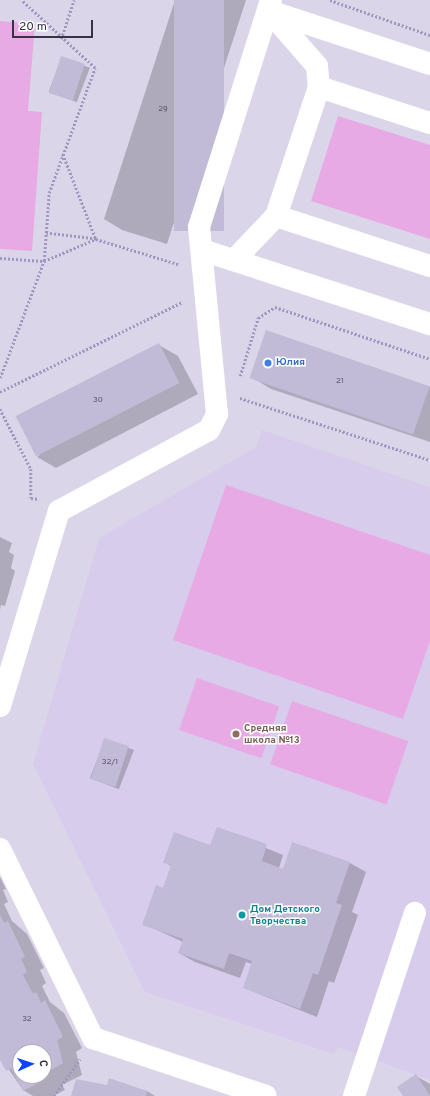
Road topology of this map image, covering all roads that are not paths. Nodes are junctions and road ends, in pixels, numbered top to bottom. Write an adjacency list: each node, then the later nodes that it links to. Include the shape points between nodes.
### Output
1 (270, 6): 2 (lane); 3 (lane, via 317,66); 6 (lane, via 199,227)
2 (430, 64)
3 (319, 87): 4 (lane); 5 (lane)
4 (430, 123)
5 (276, 216): 7 (lane); 8 (lane)
6 (202, 250): 7 (lane); 10 (lane, via 224,393 218,414 209,430 59,511)
7 (234, 260): 9 (lane)
8 (430, 266)
9 (430, 324)
10 (0, 706)
11 (0, 849): 13 (lane, via 93,1038)
12 (415, 913): 14 (lane)
13 (266, 1096)
14 (354, 1096)

